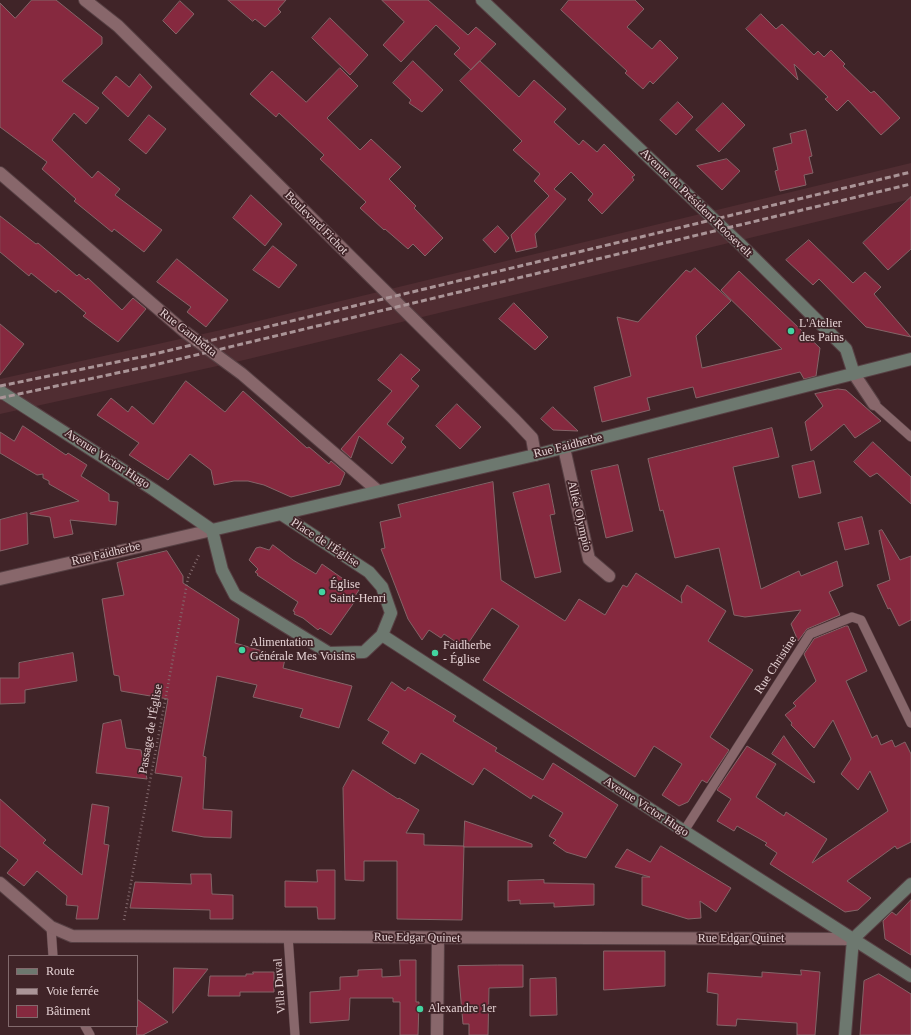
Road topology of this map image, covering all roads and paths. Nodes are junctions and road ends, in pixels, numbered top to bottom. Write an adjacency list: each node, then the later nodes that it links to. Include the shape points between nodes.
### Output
1 (85, 0): 10 (street, Boulevard Fichot, via 118,26 514,419 532,438)
2 (482, 0): 5 (street, Avenue du Président Roosevelt, via 739,243 846,349)
3 (0, 173): 11 (street, Rue Gambetta, via 185,332 242,374)
4 (911, 359): 5 (street)
5 (854, 374): 7 (street); 9 (street, Rue Faidherbe)
6 (0, 391): 13 (street, Avenue Victor Hugo)
7 (874, 404): 8 (lane)
8 (911, 437)
9 (564, 448): 10 (street, Rue Faidherbe); 14 (street, Allée Olympio, via 589,559)
10 (535, 455): 11 (street, Rue Faidherbe)
11 (378, 491): 12 (street, Rue Faidherbe)
12 (281, 514): 13 (street, Place de l'Église); 16 (street, Place de l'Église, via 369,572 382,587 391,613)
13 (212, 530): 15 (street, Rue Faidherbe); 16 (street, Place de l'Église, via 222,570 235,595 329,653 364,652); 23 (path, Passage de l'Église, via 188,578)
14 (609, 576)
15 (0, 579)
16 (382, 635): 18 (street, Avenue Victor Hugo)
17 (911, 723): 18 (lane, Rue Christine, via 862,620 852,617 810,634)
18 (684, 831): 25 (street, Avenue Victor Hugo)
19 (0, 883): 21 (street, Rue Edgar Quinet)
20 (911, 884): 25 (street)
21 (51, 927): 23 (street, Rue Edgar Quinet, via 72,936); 26 (lane)
22 (288, 936): 23 (street, Rue Edgar Quinet); 24 (street, Rue Edgar Quinet); 28 (lane, Villa Duval)
23 (121, 937)
24 (438, 939): 25 (street, Rue Edgar Quinet); 29 (street)
25 (853, 939): 27 (street, Avenue Victor Hugo); 30 (street)
26 (54, 955)
27 (911, 976)
28 (295, 1035)
29 (437, 1035)
30 (845, 1035)

